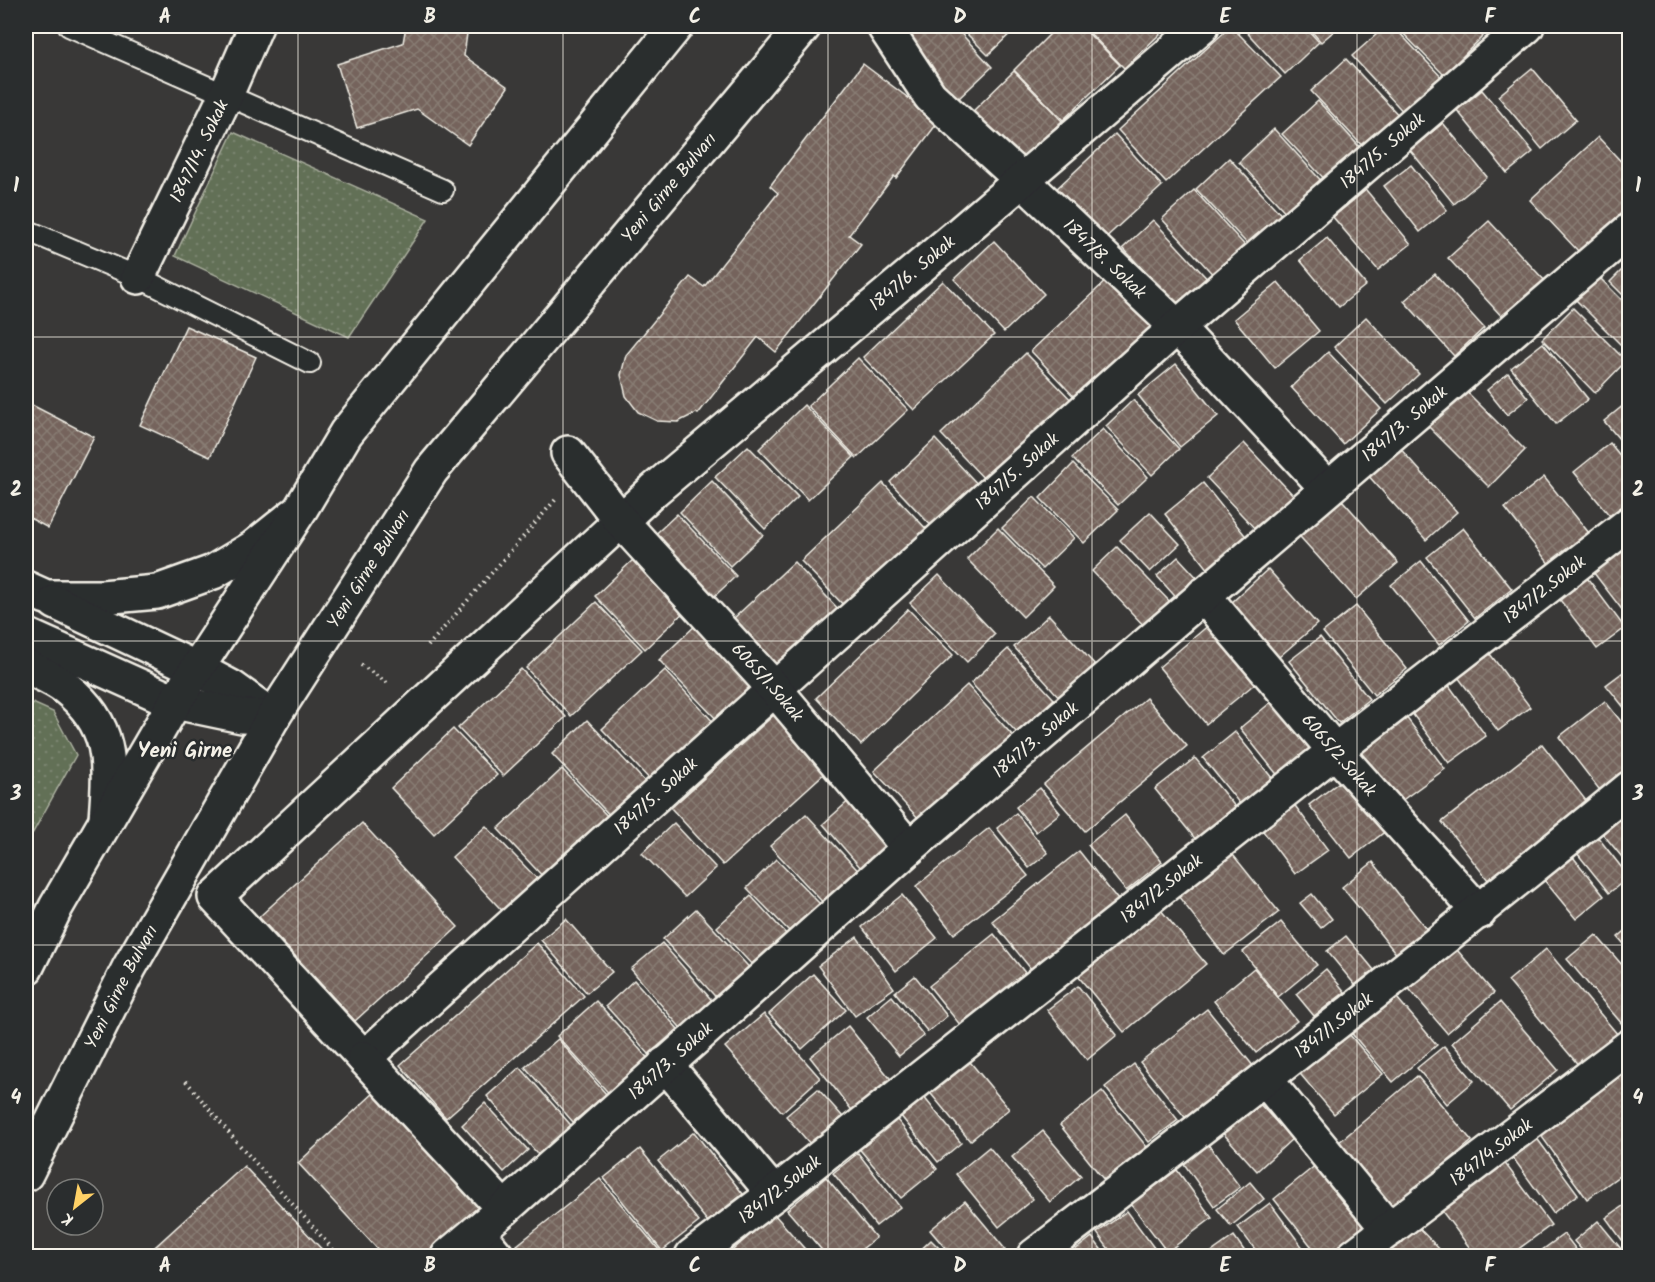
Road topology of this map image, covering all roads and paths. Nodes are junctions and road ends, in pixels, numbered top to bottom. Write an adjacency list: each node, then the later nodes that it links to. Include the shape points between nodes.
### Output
1 (69, 26): 8 (lane)
2 (256, 26): 8 (street, 1847/14. Sokak)
3 (676, 26): 18 (street, via 346,433)
4 (804, 26): 31 (street, Yeni Girne Bulvarı, via 430,471)
5 (1202, 26): 9 (street, 1847/6. Sokak)
6 (1527, 26): 14 (street, 1847/5. Sokak)
7 (887, 27): 9 (street, 1847/8. Sokak, via 930,96)
8 (226, 95): 10 (lane); 13 (street, 1847/14. Sokak)
9 (1023, 180): 14 (street, 1847/8. Sokak); 19 (street, 1847/6. Sokak)
10 (443, 190)
11 (26, 230): 13 (lane)
12 (1629, 230): 17 (street, 1847/3. Sokak)
13 (138, 277): 15 (lane)
14 (1177, 327): 17 (street, 1847/8. Sokak); 28 (street, 1847/5. Sokak)
15 (309, 363)
16 (575, 462): 19 (street, 6065/1.Sokak); 24 (path)
17 (1327, 488): 22 (street, 1847/3. Sokak)
18 (300, 510): 21 (street, via 253,548 213,572 157,592 102,597); 27 (street)
19 (621, 521): 28 (street, 6065/1.Sokak); 30 (street)
20 (1629, 523): 32 (street, 1847/2.Sokak)
21 (36, 592): 27 (street)
22 (1203, 595): 32 (street, 6065/2.Sokak); 35 (street, 1847/3. Sokak)
23 (26, 635): 29 (street)
24 (424, 650)
25 (361, 665): 30 (path)
26 (26, 666): 34 (street, via 66,688 94,716 106,744)
27 (195, 668): 29 (street); 31 (street, via 231,687)
28 (774, 688): 35 (street, 6065/1.Sokak); 38 (street, 1847/5. Sokak)
29 (174, 702): 31 (street, via 242,716); 34 (street)
30 (420, 707): 38 (street, via 215,897)
31 (273, 717): 43 (street, Yeni Girne Bulvarı, via 129,968)
32 (1335, 751): 36 (street, 6065/2.Sokak); 44 (street, 1847/2.Sokak)
33 (1629, 788): 36 (street, 1847/1.Sokak)
34 (106, 819): 37 (street)
35 (909, 848): 40 (street, 1847/3. Sokak)
36 (1479, 912): 42 (street, 1847/1.Sokak)
37 (26, 968)
38 (364, 1058): 45 (street)
39 (1625, 1058): 46 (street, 1847/4.Sokak)
40 (665, 1064): 44 (street); 45 (street, 1847/3. Sokak)
41 (186, 1080): 48 (path)
42 (1265, 1080): 46 (street); 51 (street, 1847/1.Sokak)
43 (26, 1174)
44 (774, 1194): 50 (street, 1847/2.Sokak)
45 (504, 1209): 47 (street, 1847/3. Sokak)
46 (1389, 1230): 52 (street, 1847/4.Sokak)
47 (487, 1244): 49 (street, 1847/3. Sokak)
48 (339, 1257)
49 (448, 1257)
50 (692, 1257)
51 (1034, 1257)
52 (1354, 1257)

